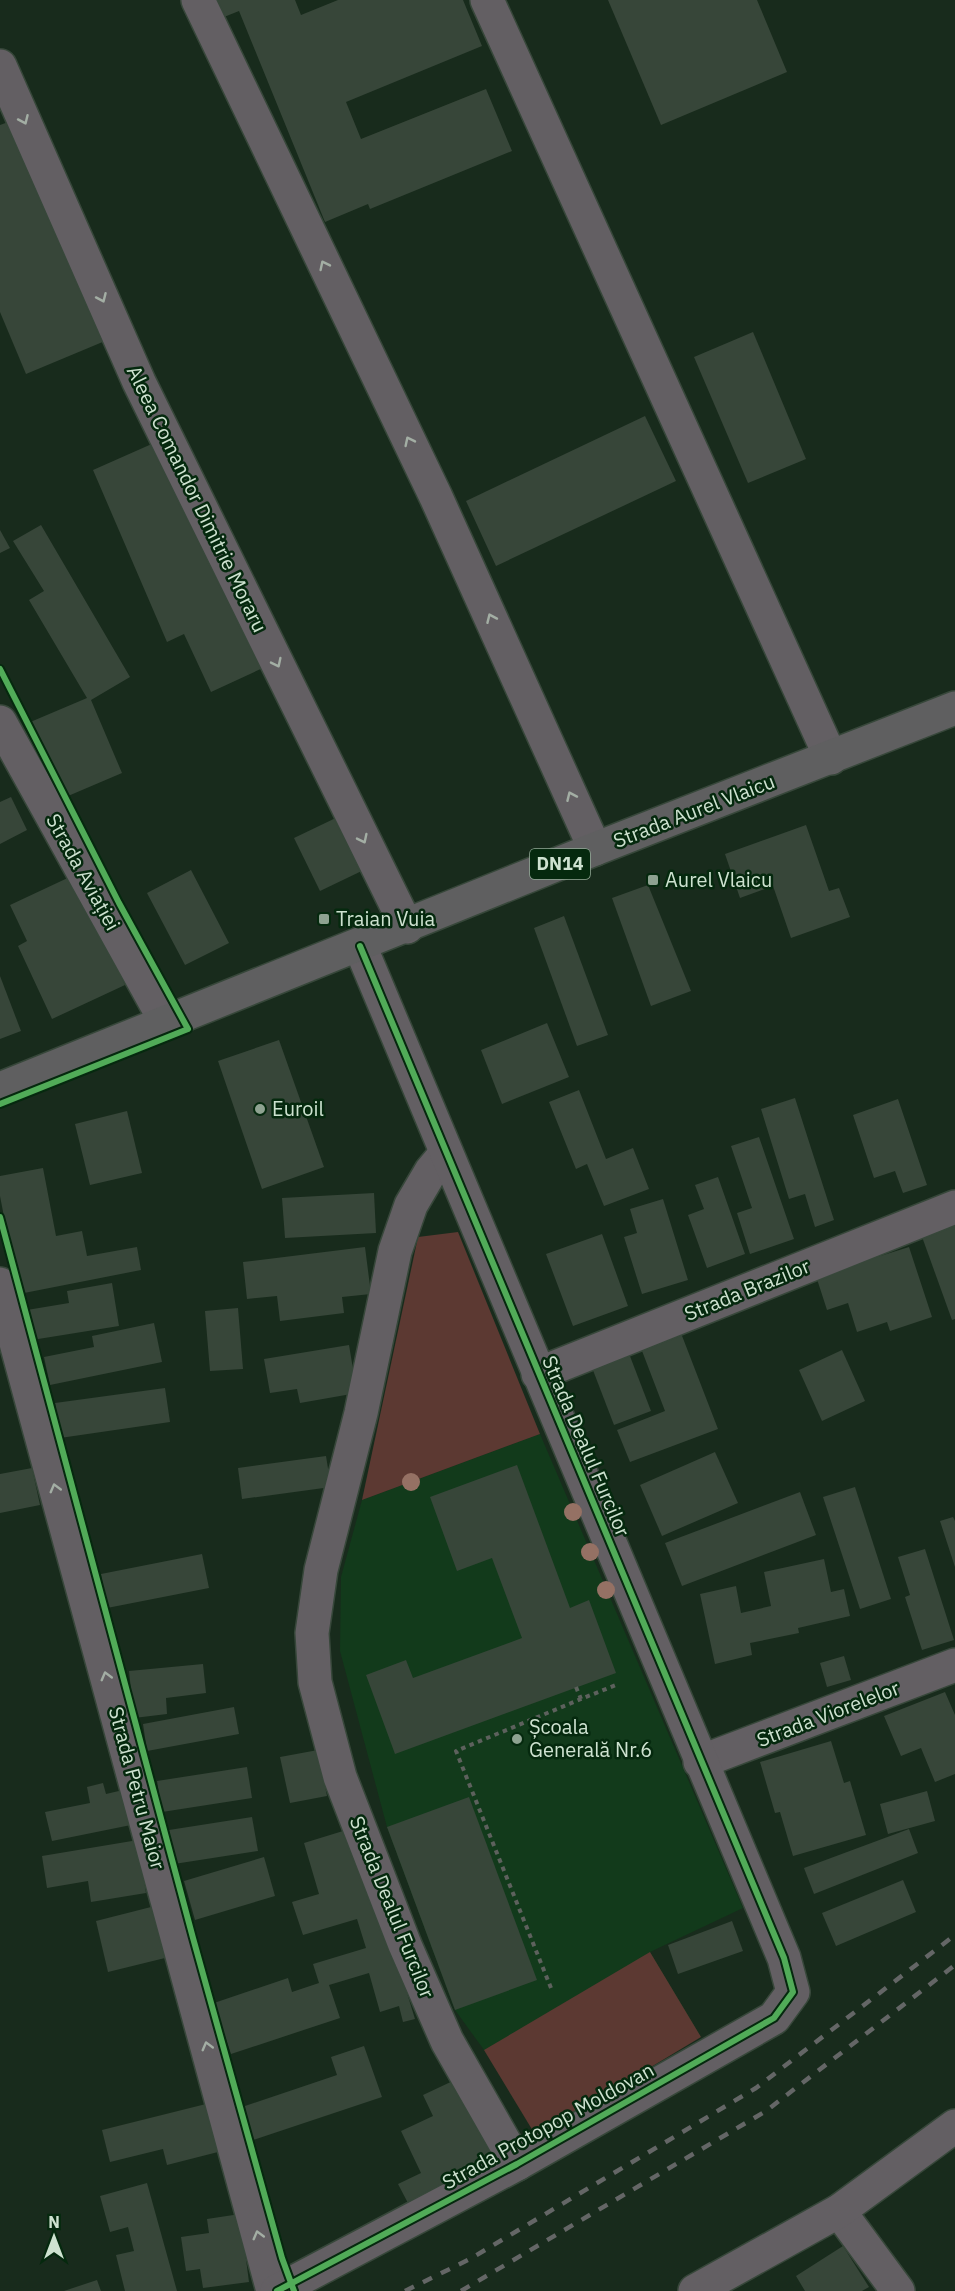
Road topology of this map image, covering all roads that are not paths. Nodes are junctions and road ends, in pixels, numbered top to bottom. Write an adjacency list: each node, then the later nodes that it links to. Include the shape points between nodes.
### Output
1 (198, 0): 7 (street, one-way to 1, via 436,497)
2 (487, 0): 6 (street)
3 (0, 66): 8 (street, Aleea Comandor Dimitrie Moraru, one-way to 8, via 139,382)
4 (955, 708): 6 (main road, Strada Aurel Vlaicu / DN14)
5 (0, 722): 10 (street, Strada Aviației)
6 (831, 758): 7 (main road, Strada Aurel Vlaicu / DN14)
7 (595, 849): 8 (main road, Strada Aurel Vlaicu / DN14)
8 (406, 927): 9 (main road, Strada Aurel Vlaicu / DN14)
9 (360, 946): 10 (main road, Strada Aurel Vlaicu / DN14); 12 (street, Strada Dealul Furcilor)
10 (166, 1022): 11 (main road, Strada Aurel Vlaicu / DN14)
11 (0, 1089)
12 (446, 1153): 15 (street, Strada Dealul Furcilor); 20 (street, Strada Dealul Furcilor, via 411,1205 395,1251 361,1413 321,1569 312,1633 315,1682 340,1777 405,1945 447,2041)
13 (955, 1207): 15 (street, Strada Brazilor)
14 (0, 1284): 22 (street, Strada Petru Maior, one-way to 14)
15 (538, 1374): 17 (street, Strada Dealul Furcilor)
16 (955, 1665): 17 (street, Strada Viorelelor)
17 (700, 1762): 18 (street, Strada Dealul Furcilor)
18 (784, 1958): 20 (street, Strada Protopop Moldovan, via 793,1992 774,2018)
19 (955, 2126): 21 (street)
20 (517, 2164): 22 (street, Strada Protopop Moldovan)
21 (839, 2211): 23 (street); 24 (street)
22 (275, 2291)
23 (695, 2291)
24 (898, 2291)

